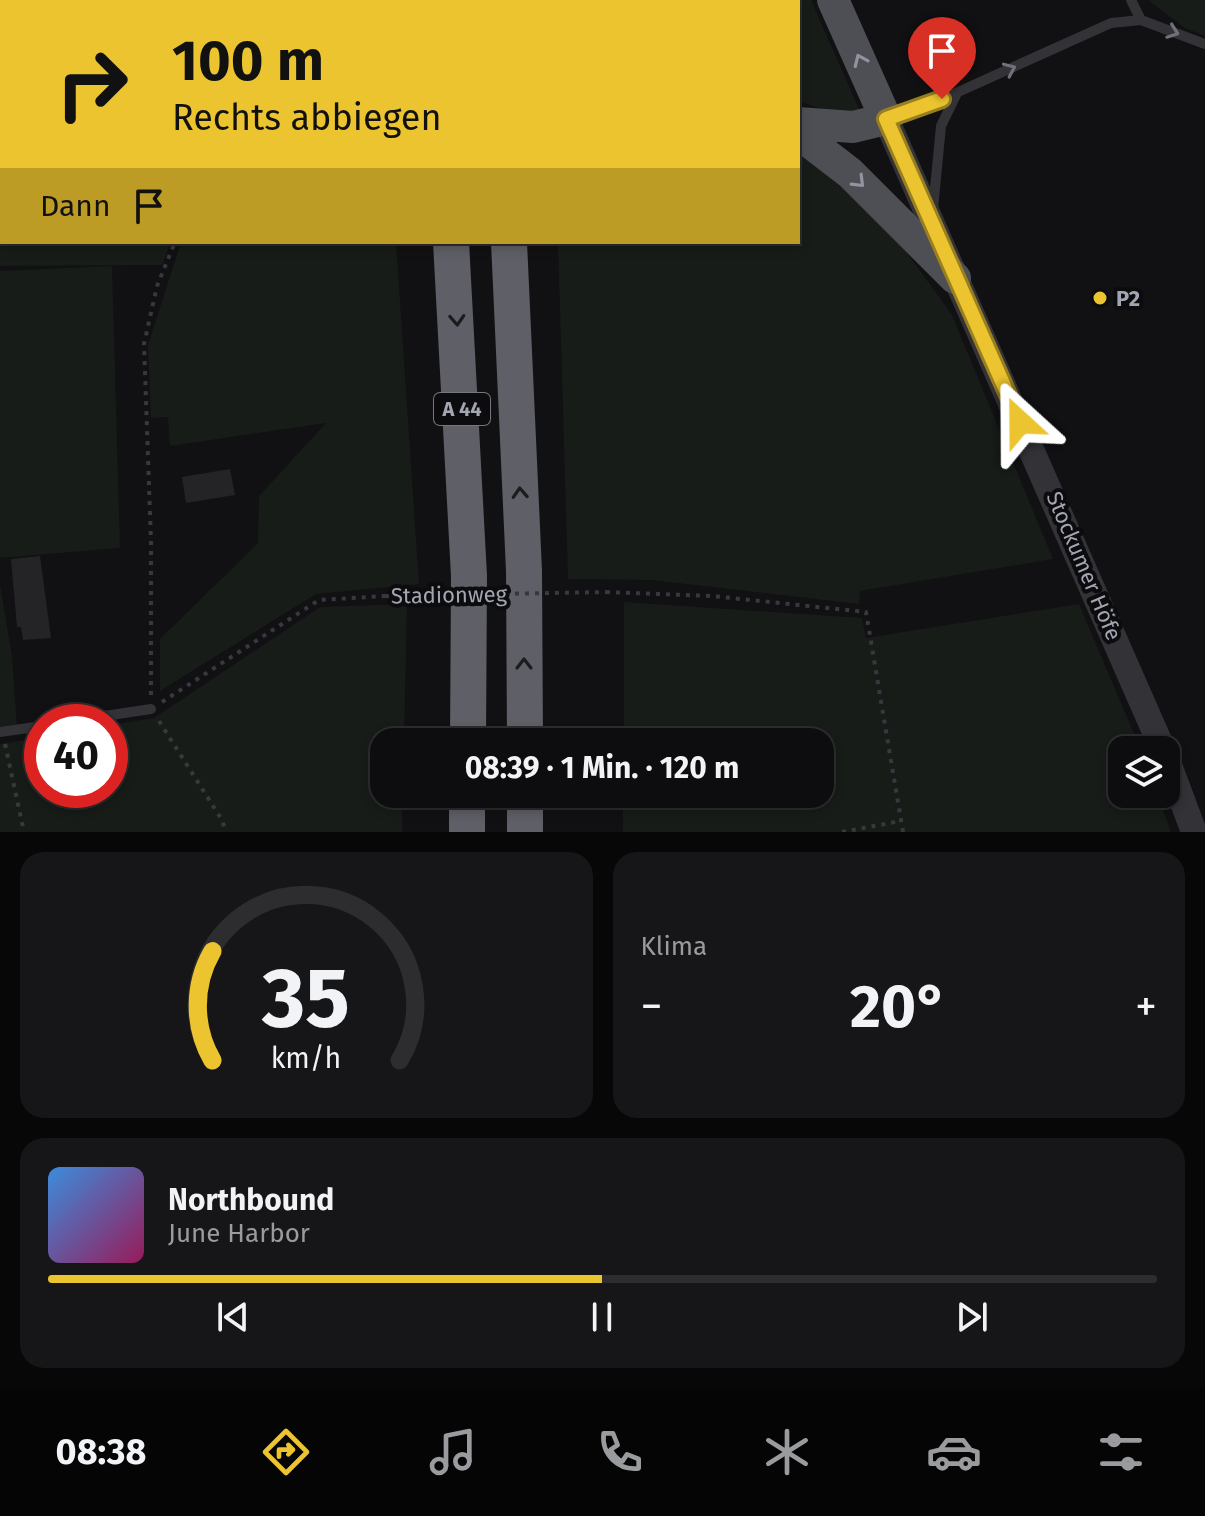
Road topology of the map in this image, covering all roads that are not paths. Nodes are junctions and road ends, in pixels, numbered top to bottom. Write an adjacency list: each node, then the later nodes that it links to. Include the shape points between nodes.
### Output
1 (833, 0): 6 (main road, one-way to 1)
2 (1131, 0): 3 (lane)
3 (1141, 20): 4 (lane, one-way to 4); 5 (lane, one-way to 3, via 1111,23)
4 (1205, 44)
5 (957, 93): 6 (lane); 9 (lane, via 941,126)
6 (886, 119): 7 (main road, via 853,127); 9 (street, Stockumer Höfe)
7 (800, 123)
8 (800, 135): 12 (main road, one-way to 12, via 850,173)
9 (932, 218): 12 (street, Stockumer Höfe)
10 (451, 244): 15 (highway, A 44, one-way to 15, via 469,576)
11 (509, 244): 16 (highway, A 44, one-way to 11, via 524,571)
12 (955, 278): 19 (street, Stockumer Höfe)
13 (151, 709): 14 (lane)
14 (128, 712)
15 (468, 728)
16 (525, 728)
17 (24, 729): 18 (lane)
18 (1, 732)
19 (1157, 736)
20 (1180, 794): 25 (street)
21 (467, 808): 23 (highway)
22 (525, 808): 24 (highway)
23 (467, 832)
24 (525, 832)
25 (1194, 832)

